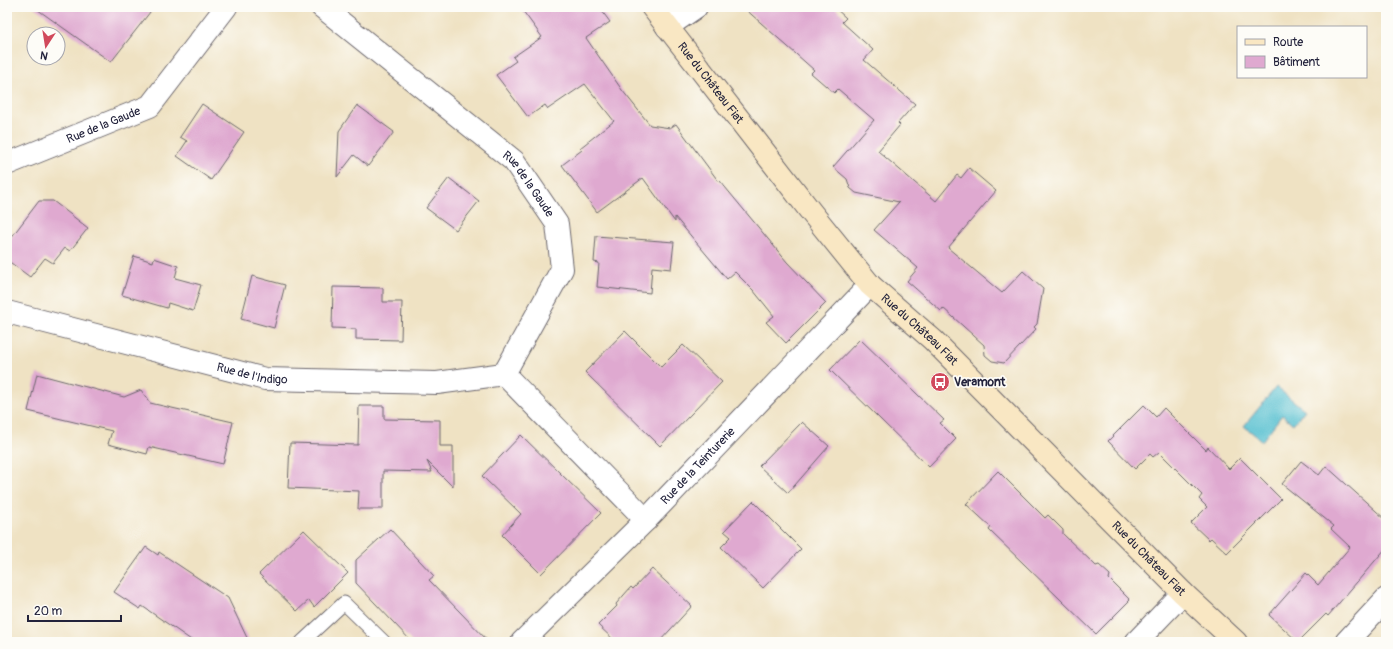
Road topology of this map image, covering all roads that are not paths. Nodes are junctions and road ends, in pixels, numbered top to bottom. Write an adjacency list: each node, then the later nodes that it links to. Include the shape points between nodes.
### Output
1 (226, 7): 6 (street, Rue de la Gaude, via 150,106)
2 (322, 7): 9 (street, Rue de la Gaude, via 514,161 557,224 562,269)
3 (652, 7): 5 (street, Rue du Château Fiat)
4 (696, 7): 5 (street)
5 (667, 27): 7 (street, Rue du Château Fiat)
6 (7, 164)
7 (870, 285): 10 (street, Rue de la Teinturerie); 11 (street, Rue du Château Fiat, via 933,340)
8 (7, 312): 9 (street, Rue de l'Indigo, via 265,379 438,383)
9 (504, 374): 10 (street)
10 (646, 520): 15 (street, Rue de la Teinturerie)
11 (1183, 593): 16 (street); 17 (street, Rue du Château Fiat)
12 (1386, 599): 18 (street)
13 (302, 642): 14 (lane, via 344,603)
14 (384, 642)
15 (522, 642)
16 (1136, 642)
17 (1236, 642)
18 (1346, 642)

